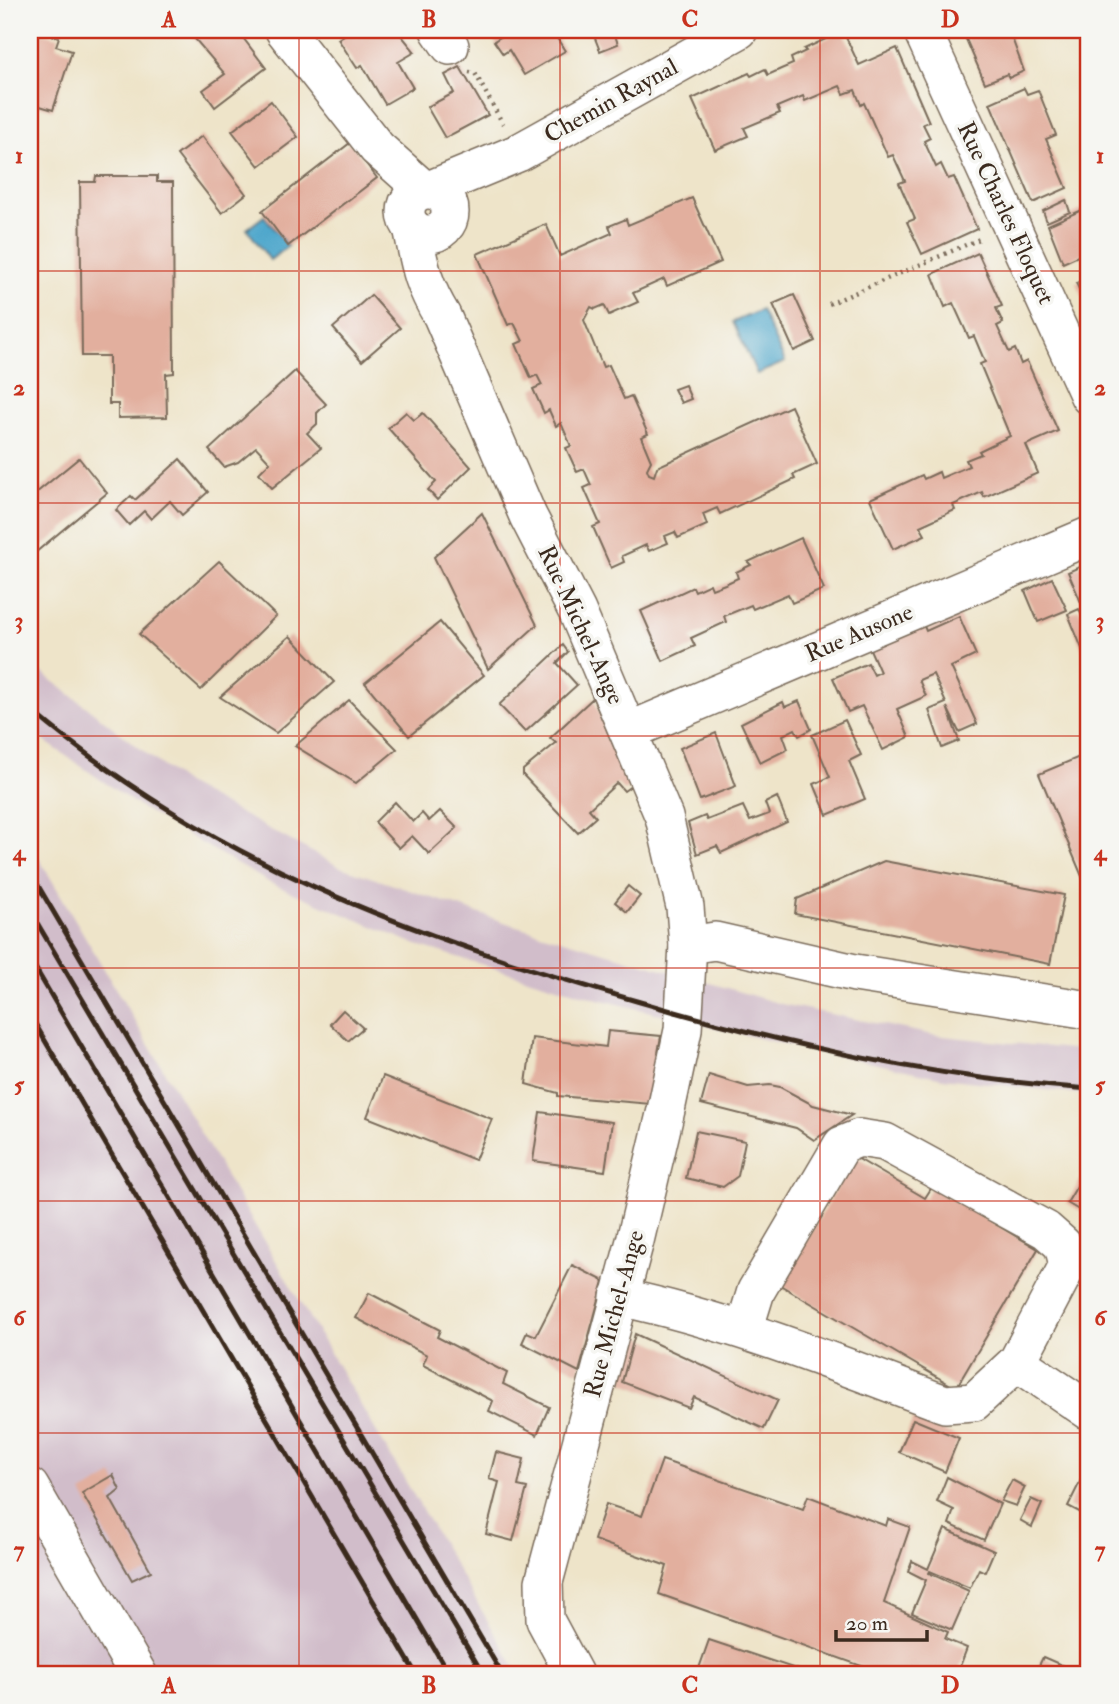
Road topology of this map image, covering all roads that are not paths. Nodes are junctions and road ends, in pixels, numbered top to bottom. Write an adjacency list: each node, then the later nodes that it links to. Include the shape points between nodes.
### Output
1 (284, 30): 4 (street)
2 (739, 30): 4 (street, Chemin Raynal, via 482,171)
3 (922, 30): 5 (street, Rue Charles Floquet)
4 (427, 211): 7 (street, Rue Michel-Ange, via 417,262 424,286 442,316 528,516 577,611)
5 (1089, 396)
6 (1089, 536): 7 (street, Rue Ausone)
7 (629, 731): 8 (street, Rue Michel-Ange, via 664,817 685,907)
8 (688, 944): 9 (street, via 716,941 855,973); 10 (street, Rue Michel-Ange, via 683,1030)
9 (1089, 1010)
10 (619, 1297): 11 (street, via 690,1312); 16 (street, Rue Michel-Ange, via 544,1582 545,1620)
11 (744, 1330): 12 (street, via 945,1404 974,1402); 12 (street, via 756,1291 842,1144 859,1138 885,1142 1046,1230 1063,1245 1068,1265)
12 (1017, 1362): 13 (street)
13 (1089, 1411)
14 (30, 1487): 15 (street)
15 (138, 1674)
16 (574, 1674)

